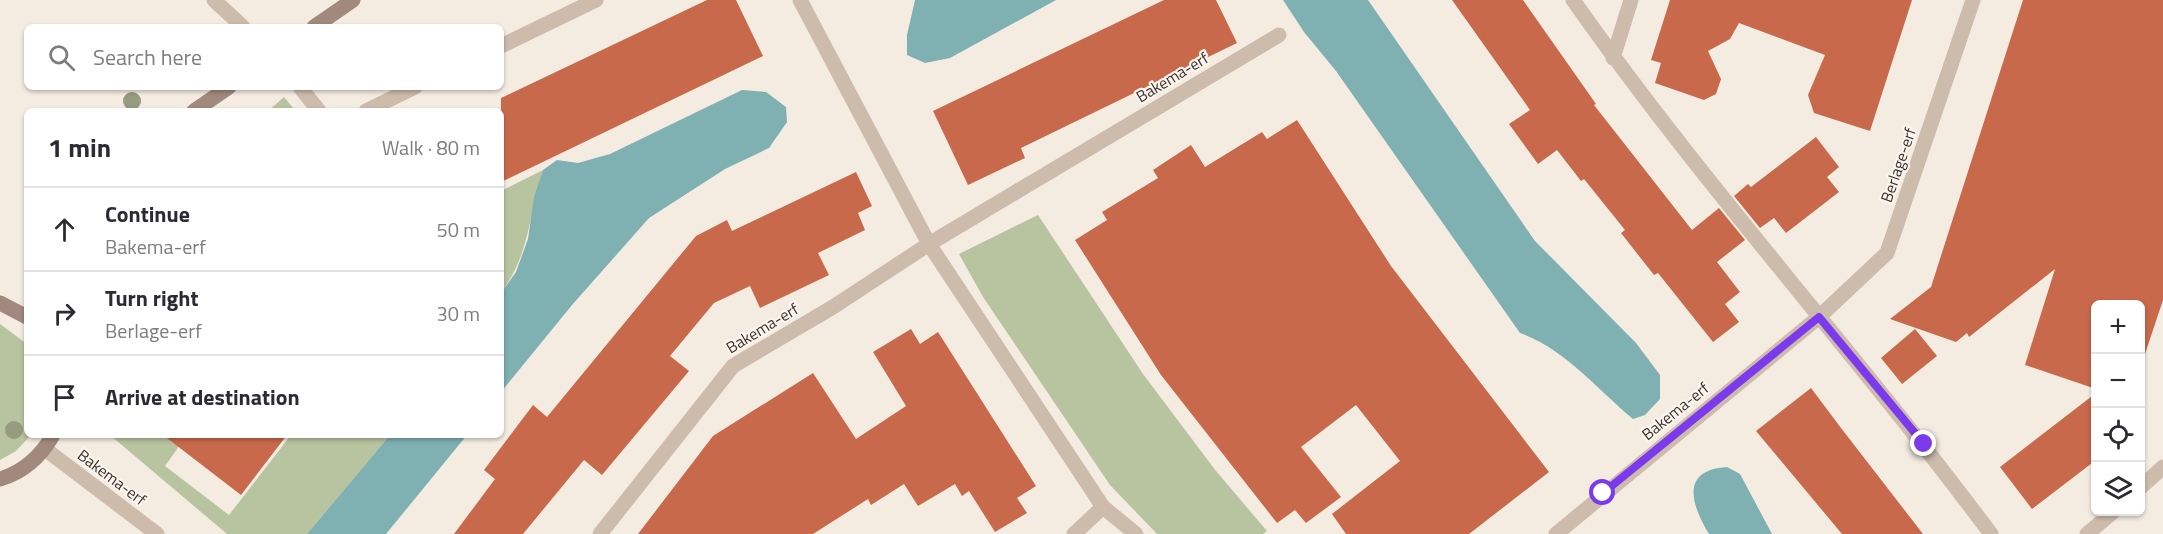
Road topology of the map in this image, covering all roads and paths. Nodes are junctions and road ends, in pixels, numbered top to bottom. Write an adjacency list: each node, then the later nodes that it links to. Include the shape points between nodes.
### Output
1 (214, 0): 8 (street)
2 (353, 0): 9 (street)
3 (596, 0): 11 (street)
4 (800, 0): 19 (street)
5 (1573, 0): 12 (street)
6 (1631, 0): 12 (street)
7 (1973, 0): 22 (street, Berlage-erf, via 1887,253)
8 (240, 24)
9 (318, 24)
10 (1279, 34): 19 (street, Bakema-erf)
11 (504, 45)
12 (1613, 58): 22 (street)
13 (224, 90): 16 (street)
14 (302, 90): 17 (street)
15 (409, 90): 18 (street)
16 (198, 108)
17 (317, 108)
18 (372, 108)
19 (929, 244): 28 (street); 31 (street, Bakema-erf, via 733,366)
20 (0, 303): 21 (street)
21 (24, 315)
22 (1819, 317): 34 (street, Bakema-erf); 35 (street, via 1924,444)
23 (51, 438): 24 (street)
24 (45, 449): 26 (street, via 26,466); 30 (street, Bakema-erf)
25 (2163, 467): 27 (street)
26 (0, 479)
27 (2145, 483)
28 (1103, 507): 32 (street); 33 (street)
29 (2108, 516): 36 (street)
30 (157, 534)
31 (600, 534)
32 (1074, 534)
33 (1136, 534)
34 (1556, 534)
35 (1991, 534)
36 (2087, 534)

